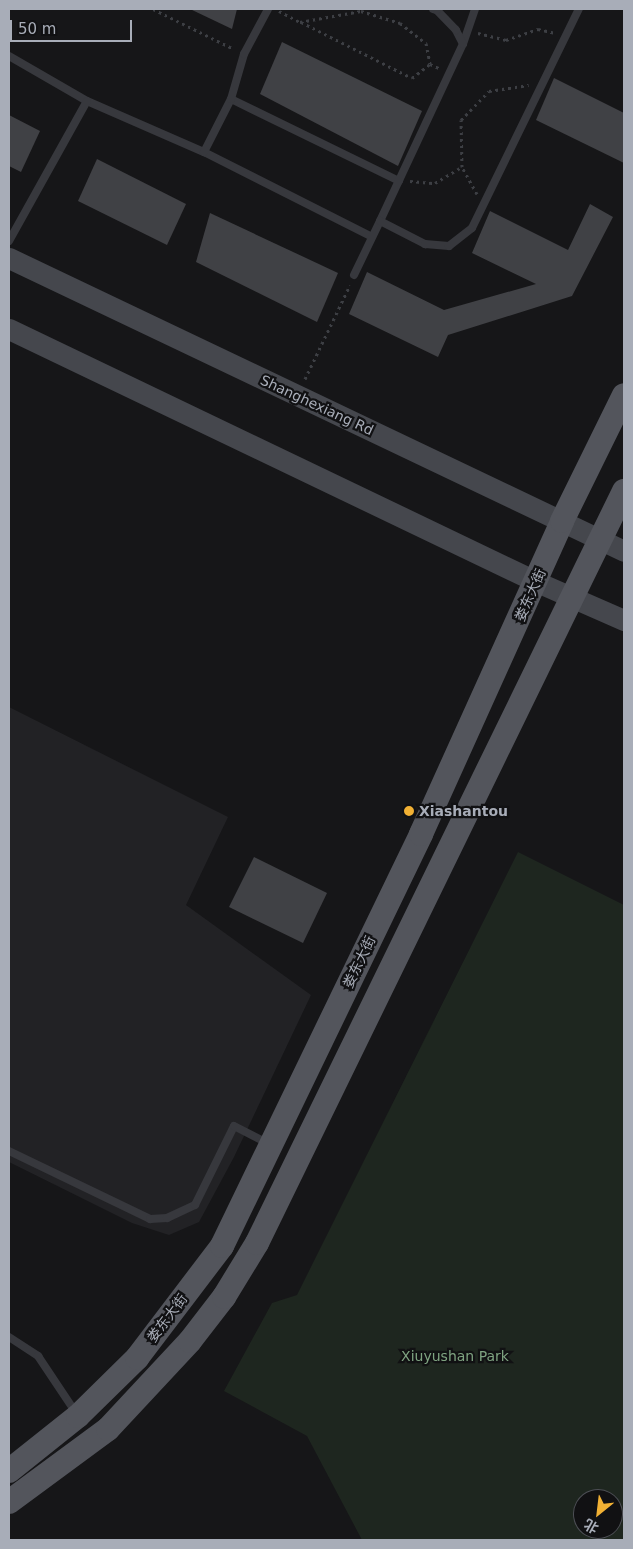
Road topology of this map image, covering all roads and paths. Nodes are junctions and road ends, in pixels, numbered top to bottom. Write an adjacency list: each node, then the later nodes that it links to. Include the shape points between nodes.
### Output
1 (153, 9): 11 (path)
2 (268, 9): 11 (lane)
3 (276, 9): 7 (path)
4 (433, 9): 10 (lane, via 456,30)
5 (475, 9): 8 (lane)
6 (580, 9): 9 (lane)
7 (300, 22): 13 (path, via 412,78); 13 (path, via 361,10 400,23 426,43)
8 (467, 30): 9 (path, via 506,40 538,30); 10 (lane)
9 (567, 34): 15 (lane)
10 (462, 44): 14 (lane)
11 (244, 54): 16 (lane)
12 (9, 56): 17 (lane)
13 (430, 64): 14 (path)
14 (449, 72): 20 (lane)
15 (543, 83): 19 (path, via 489,91 461,120); 21 (lane)
16 (231, 99): 18 (lane); 20 (lane)
17 (87, 101): 18 (lane); 24 (lane)
18 (204, 152): 23 (lane)
19 (462, 167): 20 (path, via 435,183); 21 (path)
20 (399, 181): 22 (lane)
21 (483, 205): 22 (lane, via 472,228 449,246 425,244)
22 (380, 221): 23 (lane)
23 (372, 237): 26 (lane)
24 (9, 241)
25 (9, 258): 28 (main road, Shanghexiang Rd)
26 (354, 275): 28 (path)
27 (9, 329): 34 (main road)
28 (297, 395): 31 (main road, Shanghexiang Rd)
29 (624, 395): 31 (main road, 娄东大街)
30 (624, 491): 32 (main road)
31 (562, 521): 32 (main road, Shanghexiang Rd); 34 (main road, 娄东大街)
32 (601, 540): 33 (main road, Shanghexiang Rd); 35 (main road)
33 (624, 551)
34 (537, 582): 35 (main road); 37 (main road, 娄东大街, via 421,834)
35 (572, 596): 36 (main road); 42 (main road, via 257,1243 224,1297 190,1342 108,1430)
36 (624, 620)
37 (271, 1145): 38 (lane, via 234,1126 195,1206 166,1218 150,1219); 40 (main road, 娄东大街, via 222,1246 137,1358)
38 (9, 1151)
39 (9, 1337): 40 (lane, via 38,1356)
40 (78, 1416): 41 (main road, 娄东大街)
41 (9, 1471)
42 (9, 1502)

